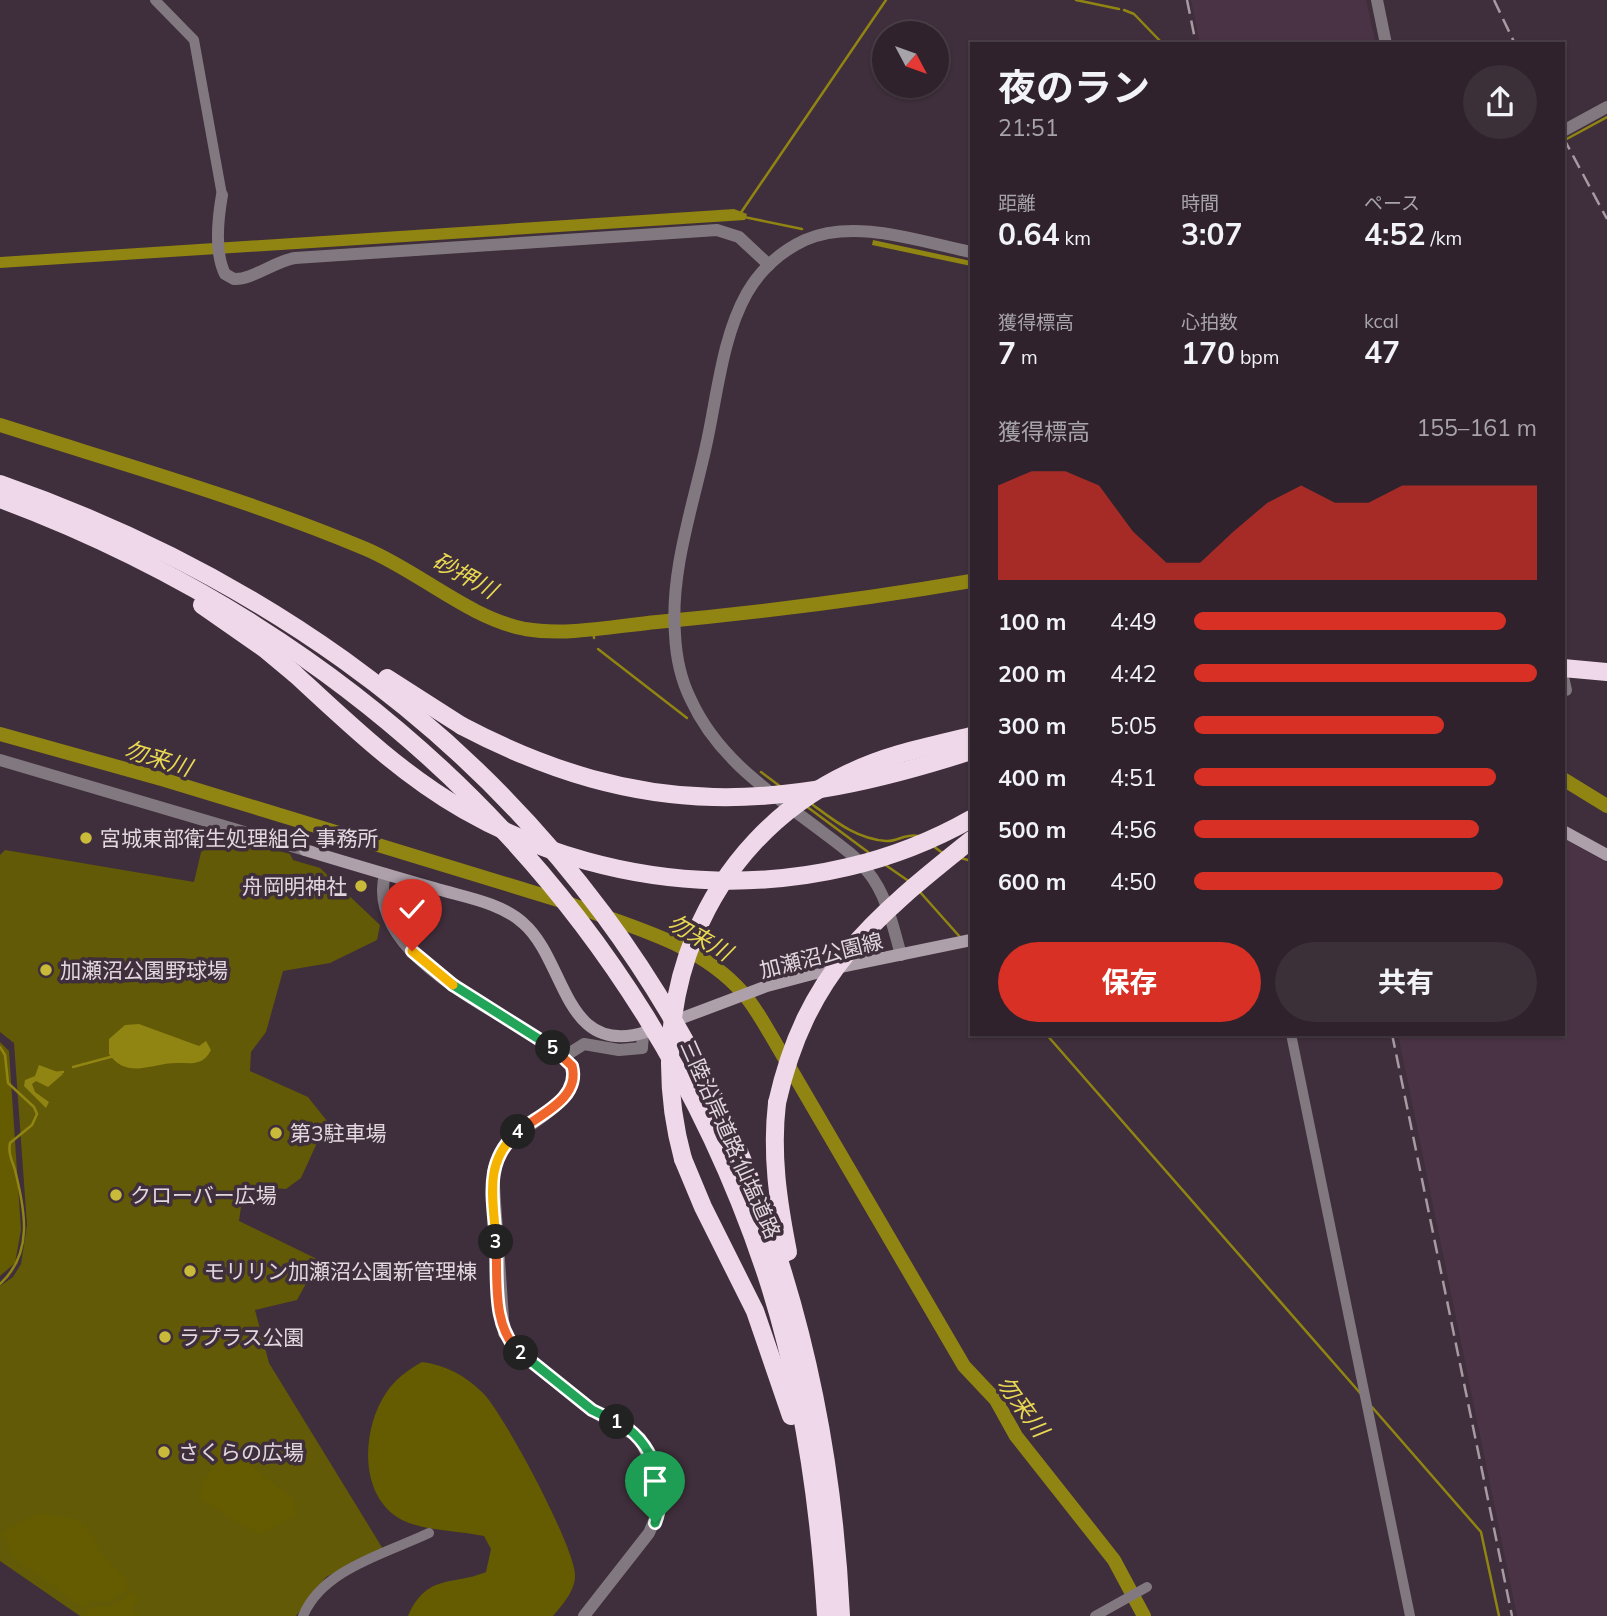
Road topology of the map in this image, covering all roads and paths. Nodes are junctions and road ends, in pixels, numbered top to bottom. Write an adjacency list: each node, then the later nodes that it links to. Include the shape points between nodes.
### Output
1 (155, 0): 6 (street, via 194,40)
2 (1377, 0): 3 (street)
3 (1386, 42)
4 (1607, 107): 5 (street)
5 (1565, 130)
6 (222, 195): 8 (street, via 218,216 221,260 225,274 240,280 272,263 295,258 717,230 739,237)
7 (970, 252): 8 (street, via 881,234 834,232 803,241)
8 (768, 265): 24 (street, via 746,294 731,333 678,582 675,633 680,669 690,699 723,751 869,872 891,919)
9 (0, 484): 11 (highway, 三陸沿岸道路;仙塩道路)
10 (4, 500): 17 (highway, bridge, via 114,552 196,601 265,649 423,784 501,830 556,852 666,877 786,878 859,865); 26 (highway, 三陸沿岸道路;仙塩道路, bridge, via 114,546 198,590 275,637 385,718 521,847 580,918)
11 (168, 553): 15 (highway, bridge, via 288,613 462,726 527,757 601,781 677,795 787,796 876,779); 29 (highway, 三陸沿岸道路;仙塩道路, bridge, via 244,594 383,688 449,744 570,871 620,936 693,1055 759,1198)
12 (1565, 668): 13 (highway)
13 (1607, 672)
14 (970, 736): 31 (highway, bridge, via 893,755 828,784 771,826 725,880 690,945 670,1028 669,1091 683,1159 745,1287 775,1363)
15 (970, 751)
16 (0, 760): 20 (street)
17 (970, 819)
18 (1565, 832): 21 (main road)
19 (970, 841): 29 (highway, bridge, via 864,931 824,981 794,1039 777,1103 773,1161)
20 (305, 850): 22 (main road)
21 (1607, 855)
22 (385, 874): 26 (main road, via 512,915 538,939 565,997 584,1021 612,1035); 28 (street, via 383,905 388,921 412,951 464,993)
23 (970, 940): 24 (main road, 加瀬沼公園線)
24 (901, 955): 25 (main road, 加瀬沼公園線, via 758,990)
25 (682, 1018)
26 (647, 1029): 28 (street, via 642,1048 619,1050 584,1044); 31 (highway, 三陸沿岸道路;仙塩道路, via 707,1130 765,1272 808,1444)
27 (1291, 1036): 38 (street)
28 (565, 1056): 34 (street, via 574,1073 568,1093 510,1139 495,1160 501,1323 519,1352 592,1410 640,1438 661,1497 649,1534)
29 (807, 1352): 36 (highway, 三陸沿岸道路;仙塩道路, via 825,1449)
30 (429, 1533): 33 (street, via 342,1573 310,1601)
31 (820, 1542): 35 (highway, 三陸沿岸道路;仙塩道路)
32 (1147, 1587): 37 (street)
33 (303, 1616)
34 (584, 1616)
35 (825, 1616)
36 (841, 1616)
37 (1095, 1616)
38 (1410, 1616)

